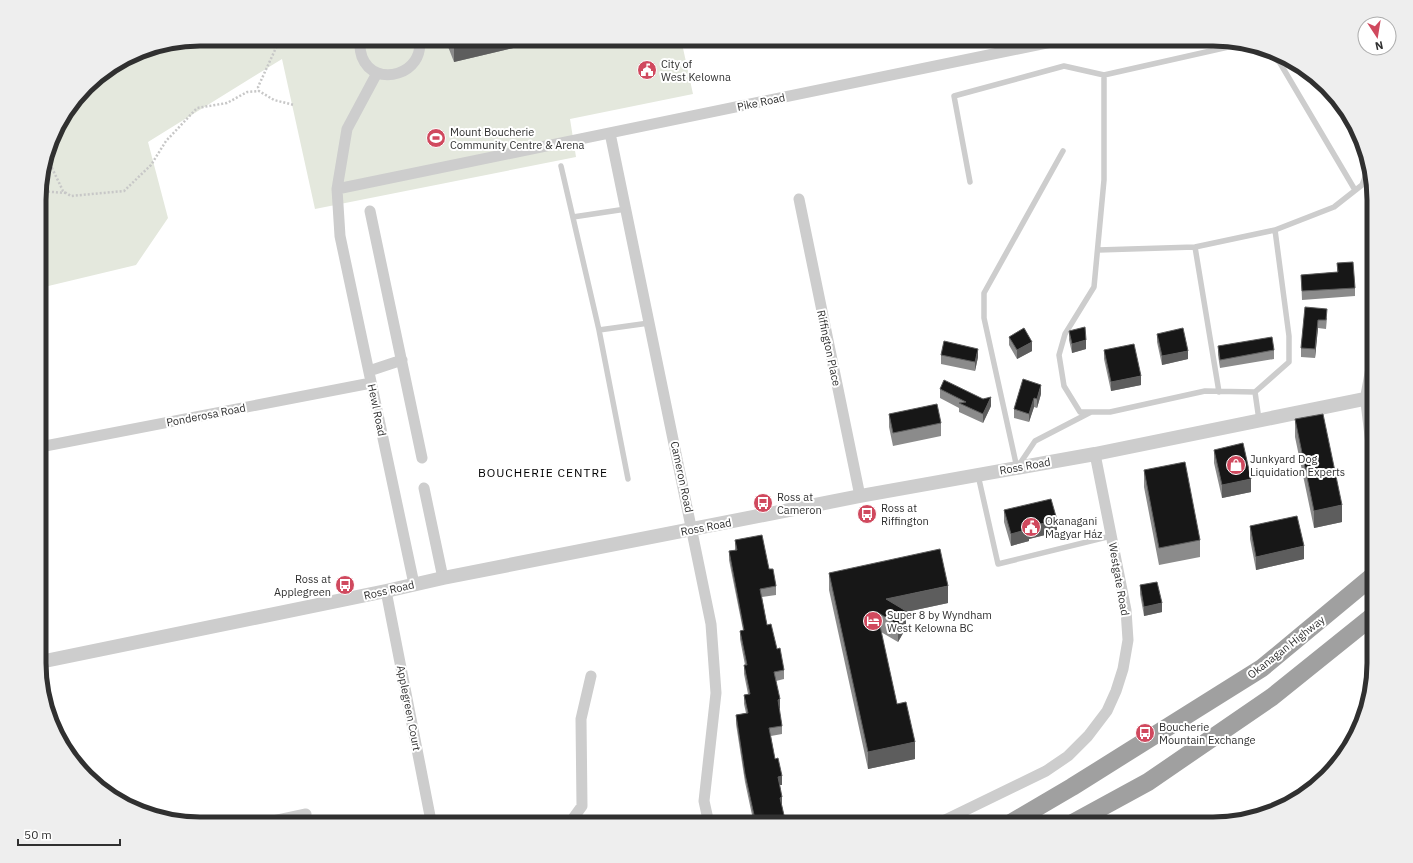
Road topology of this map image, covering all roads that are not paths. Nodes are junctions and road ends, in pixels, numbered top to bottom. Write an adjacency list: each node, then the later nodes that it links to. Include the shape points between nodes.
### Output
1 (360, 46): 6 (street, via 364,61)
2 (420, 46): 6 (street, via 419,54 407,70 388,75)
3 (1031, 46): 8 (street, Pike Road)
4 (1230, 47): 7 (lane)
5 (1276, 60): 14 (lane)
6 (377, 73): 13 (street, Hewl Road, via 347,129)
7 (1104, 75): 12 (lane, via 1064,66 954,96); 21 (lane, via 1104,180)
8 (610, 133): 13 (street, Pike Road); 16 (street, Cameron Road)
9 (1063, 152): 34 (lane, via 984,293 984,318)
10 (561, 166): 18 (lane)
11 (1365, 177): 14 (lane, via 1362,185)
12 (970, 182)
13 (337, 189): 25 (street, Hewl Road, via 340,236)
14 (1355, 190): 19 (lane, via 1334,207)
15 (799, 200): 38 (street, Riffington Place)
16 (626, 209): 18 (lane); 22 (street, Cameron Road)
17 (370, 211): 24 (street)
18 (573, 217): 23 (lane)
19 (1275, 230): 20 (lane); 27 (lane, via 1289,336 1289,362)
20 (1195, 247): 21 (lane); 26 (lane)
21 (1098, 250): 29 (lane, via 1094,287 1065,334 1059,355 1064,386 1080,412)
22 (649, 323): 23 (lane); 39 (street, Cameron Road)
23 (599, 330): 36 (lane)
24 (402, 360): 25 (street, Ponderosa Road); 33 (street)
25 (370, 377): 31 (street, Ponderosa Road); 43 (street, Hewl Road)
26 (1219, 392): 27 (lane); 29 (lane, via 1205,391 1110,412)
27 (1255, 392): 30 (lane)
28 (1367, 398): 30 (street, Ross Road)
29 (1091, 412): 34 (lane, via 1036,441)
30 (1259, 420): 32 (street, Ross Road)
31 (46, 446)
32 (1095, 454): 34 (street, Ross Road); 40 (street, Westgate Road)
33 (422, 458)
34 (1017, 468): 35 (street, Ross Road)
35 (978, 475): 38 (street, Ross Road); 40 (lane, via 998,564)
36 (628, 479)
37 (424, 488): 41 (street)
38 (860, 496): 39 (street, Ross Road)
39 (692, 529): 41 (street, Ross Road); 54 (street, Cameron Road, via 711,624 716,693 704,801)
40 (1111, 536): 55 (street, Westgate Road, via 1126,610 1128,640 1123,669 1107,711 1088,736 1068,756 1046,770)
41 (443, 578): 43 (street, Ross Road)
42 (1367, 580): 56 (highway, Okanagan Highway, via 1262,668)
43 (414, 584): 44 (street, Ross Road)
44 (386, 591): 48 (street, Ross Road); 52 (street, Applegreen Court)
45 (1367, 621): 47 (highway)
46 (1367, 635): 47 (highway)
47 (1321, 657): 57 (highway, via 1272,697 1148,782)
48 (46, 661)
49 (592, 676): 53 (street, via 581,719 582,806)
50 (306, 814): 51 (street)
51 (292, 817)
52 (430, 817)
53 (574, 817)
54 (707, 817)
55 (950, 817)
56 (1021, 817)
57 (1084, 817)

